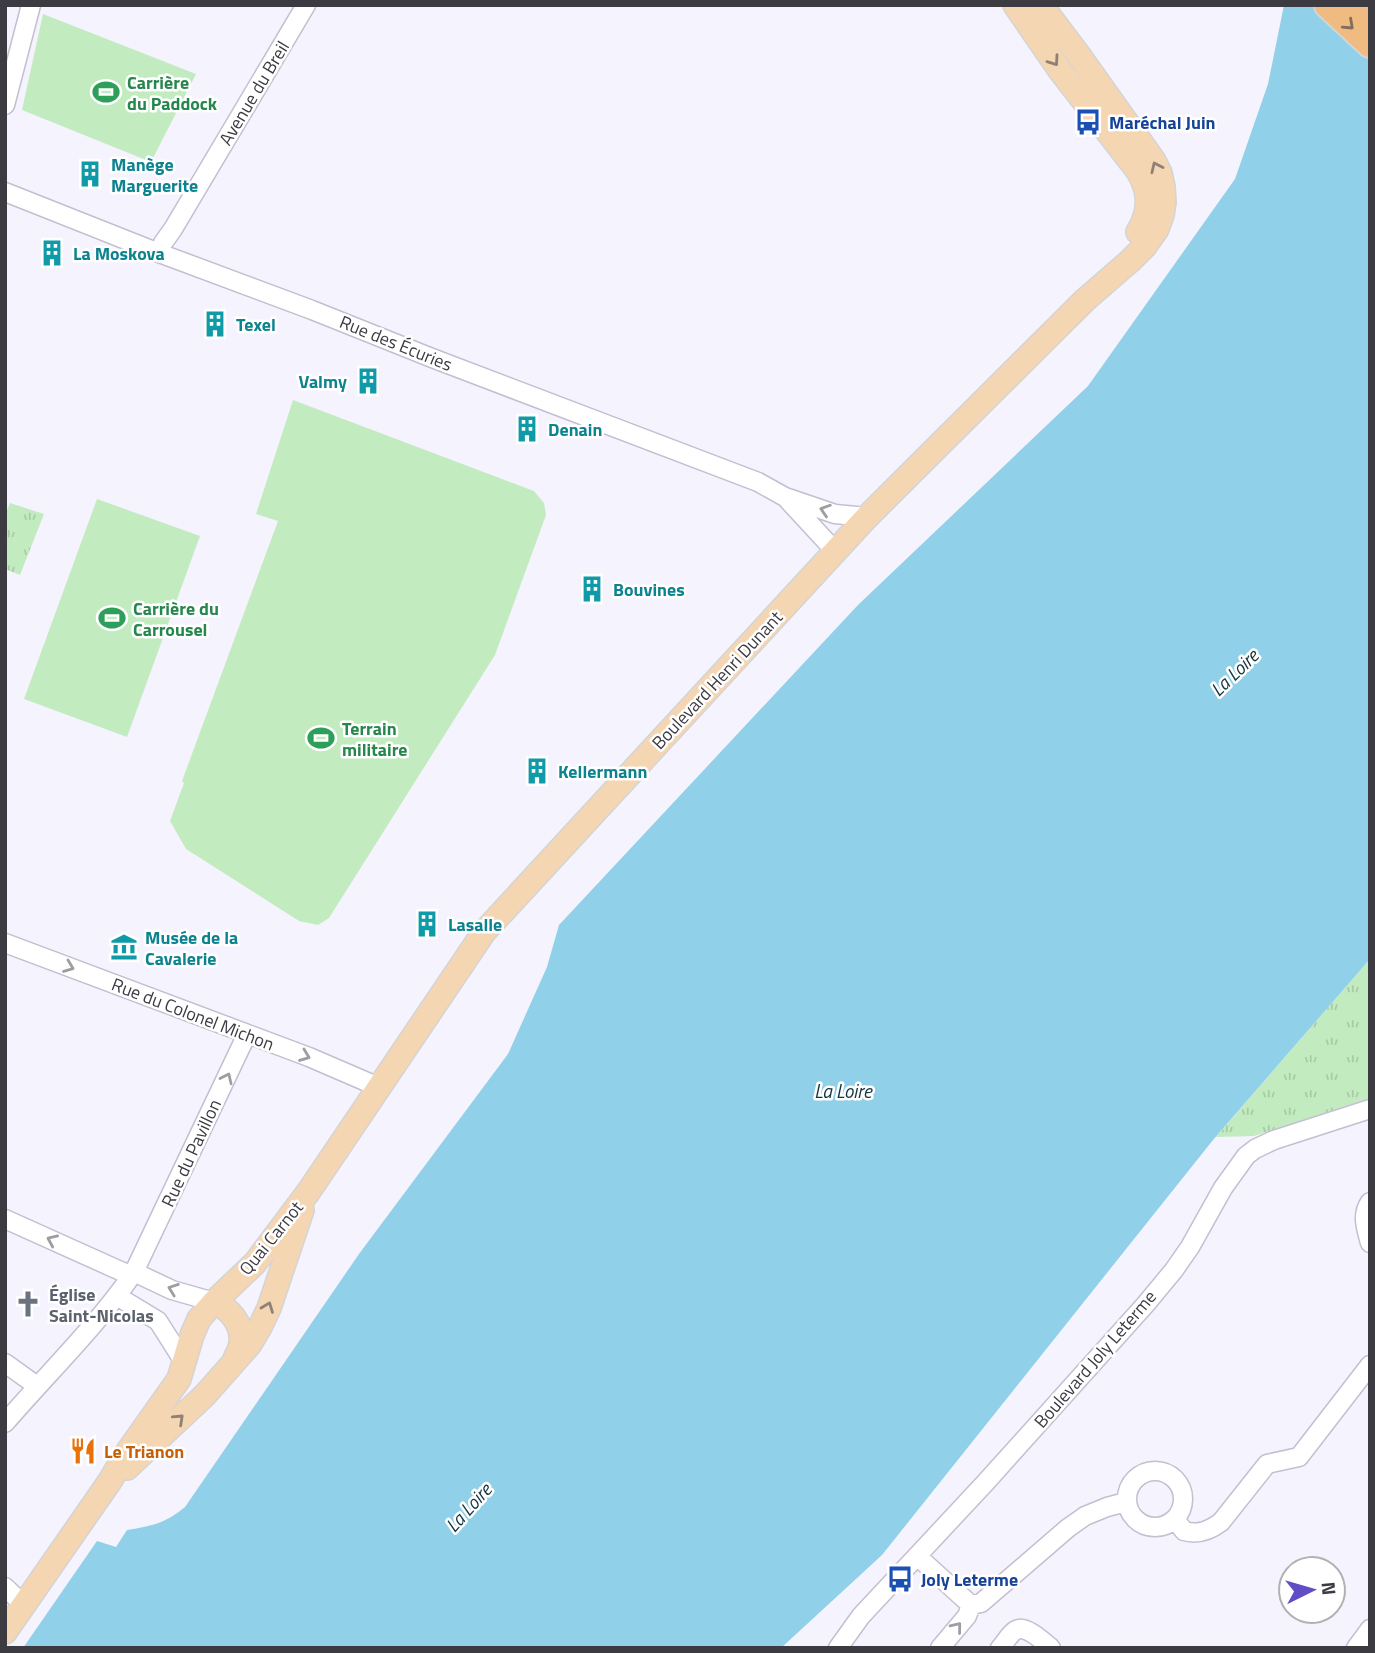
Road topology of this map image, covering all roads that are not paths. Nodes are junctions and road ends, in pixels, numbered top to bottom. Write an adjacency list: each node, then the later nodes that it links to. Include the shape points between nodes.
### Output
1 (31, 5): 9 (street)
2 (306, 5): 11 (street, Avenue du Breil)
3 (1015, 5): 12 (main road, one-way to 12, via 1147,189 1144,223)
4 (1041, 5): 12 (main road, one-way to 4, via 1130,261 1157,229 1163,187 1154,161)
5 (1328, 5): 8 (highway, one-way to 8)
6 (1359, 5): 7 (highway)
7 (1370, 15)
8 (1370, 44)
9 (5, 105)
10 (5, 192): 11 (street, Rue des Écuries)
11 (159, 253): 13 (street, Rue des Écuries, via 669,447)
12 (1084, 300): 14 (main road, Boulevard Henri Dunant)
13 (785, 497): 14 (street, Rue des Écuries, one-way to 13, via 835,514); 15 (street, Rue des Écuries)
14 (867, 517): 15 (main road, Boulevard Henri Dunant)
15 (835, 551): 18 (main road, Boulevard Henri Dunant, via 484,932)
16 (5, 943): 17 (street, Rue du Colonel Michon, one-way to 17)
17 (247, 1034): 18 (street, Rue du Colonel Michon, one-way to 18); 24 (street, Rue du Pavillon, one-way to 17)
18 (379, 1089): 20 (main road, Boulevard Henri Dunant)
19 (1370, 1109): 38 (street, Boulevard Joly Leterme, via 1274,1140 1246,1156 1174,1270)
20 (309, 1191): 26 (main road, Quai Carnot, via 255,1263); 32 (main road, Quai Carnot, one-way to 20, via 250,1344 269,1308)
21 (1370, 1202): 23 (street, via 1364,1216)
22 (5, 1219): 24 (street, one-way to 22, via 125,1273)
23 (1370, 1243)
24 (134, 1272): 25 (street, Rue du Pavillon); 26 (street, one-way to 24, via 172,1290)
25 (118, 1295): 29 (street, via 158,1321); 33 (street, Rue du Pavillon)
26 (214, 1302): 27 (main road, via 231,1312); 28 (main road, Quai Carnot)
27 (237, 1324): 28 (main road, via 210,1321); 32 (main road, via 241,1343)
28 (192, 1335): 29 (main road, Quai Carnot)
29 (184, 1362): 32 (main road, via 196,1372); 35 (main road, Quai Carnot, via 179,1379)
30 (5, 1363): 33 (street)
31 (1370, 1365): 37 (street, via 1299,1457 1267,1464 1221,1522 1208,1531 1192,1533 1184,1531)
32 (226, 1372): 35 (main road, Quai Carnot, one-way to 32)
33 (37, 1386): 34 (street, Rue du Pavillon)
34 (5, 1423)
35 (110, 1481): 40 (main road, Quai Carnot)
36 (1126, 1502): 37 (street, via 1132,1515 1148,1526 1167,1525); 37 (street, via 1135,1478 1143,1472 1165,1472 1175,1478 1183,1495); 41 (street, via 1085,1516 981,1602)
37 (1175, 1519)
38 (917, 1556): 41 (street); 44 (street, Boulevard Joly Leterme)
39 (5, 1587): 40 (street)
40 (24, 1605): 43 (main road, Quai Carnot)
41 (971, 1605): 45 (street, one-way to 41)
42 (1370, 1629): 48 (street)
43 (5, 1632)
44 (838, 1648)
45 (940, 1648)
46 (1000, 1648): 47 (street, via 1022,1628)
47 (1051, 1648)
48 (1356, 1648)

